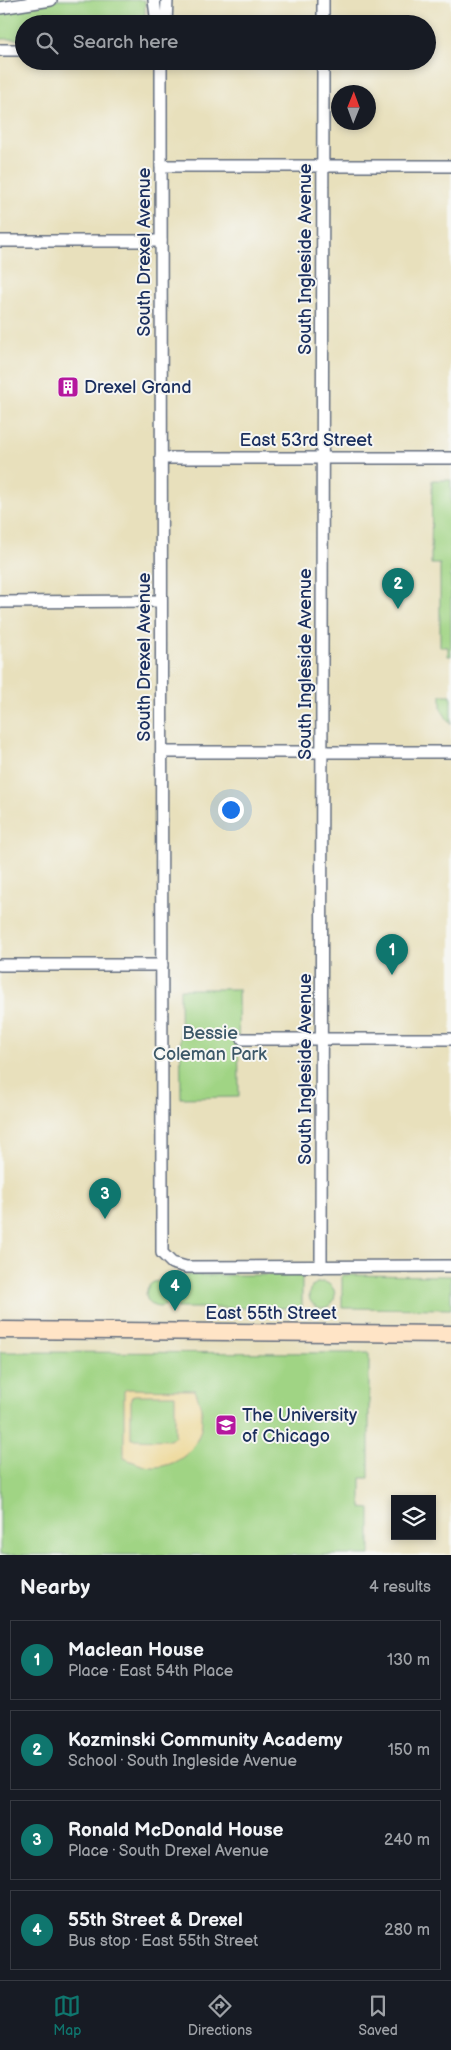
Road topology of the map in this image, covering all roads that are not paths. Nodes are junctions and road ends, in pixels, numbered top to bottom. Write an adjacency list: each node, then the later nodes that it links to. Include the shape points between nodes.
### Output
1 (51, 0): 5 (street)
2 (154, 0): 6 (street)
3 (168, 0): 7 (street)
4 (323, 0): 8 (street)
5 (0, 8)
6 (156, 15)
7 (167, 15)
8 (323, 15)
9 (0, 50): 10 (street)
10 (15, 50)
11 (161, 70): 13 (street, South Drexel Avenue)
12 (323, 70): 14 (street, South Ingleside Avenue)
13 (161, 166): 14 (street); 17 (street, South Drexel Avenue)
14 (323, 166): 15 (street); 19 (street, South Ingleside Avenue)
15 (451, 166)
16 (0, 241): 17 (street)
17 (161, 241): 18 (street, South Drexel Avenue)
18 (161, 458): 19 (street, East 53rd Street); 22 (street, South Drexel Avenue)
19 (322, 458): 20 (street, East 53rd Street); 24 (street, South Ingleside Avenue)
20 (451, 458)
21 (0, 602): 22 (street)
22 (162, 602): 23 (street, South Drexel Avenue)
23 (162, 752): 24 (street); 27 (street, South Drexel Avenue)
24 (322, 752): 25 (street); 29 (street, South Ingleside Avenue)
25 (451, 752)
26 (0, 965): 27 (street)
27 (162, 965): 32 (street, South Drexel Avenue, via 162,1253 172,1263 186,1267)
28 (243, 1039): 29 (street)
29 (322, 1039): 30 (street); 32 (street, South Ingleside Avenue)
30 (451, 1039)
31 (451, 1266): 32 (street)
32 (321, 1267)
33 (0, 1330): 34 (street, East 55th Street)
34 (451, 1334)

